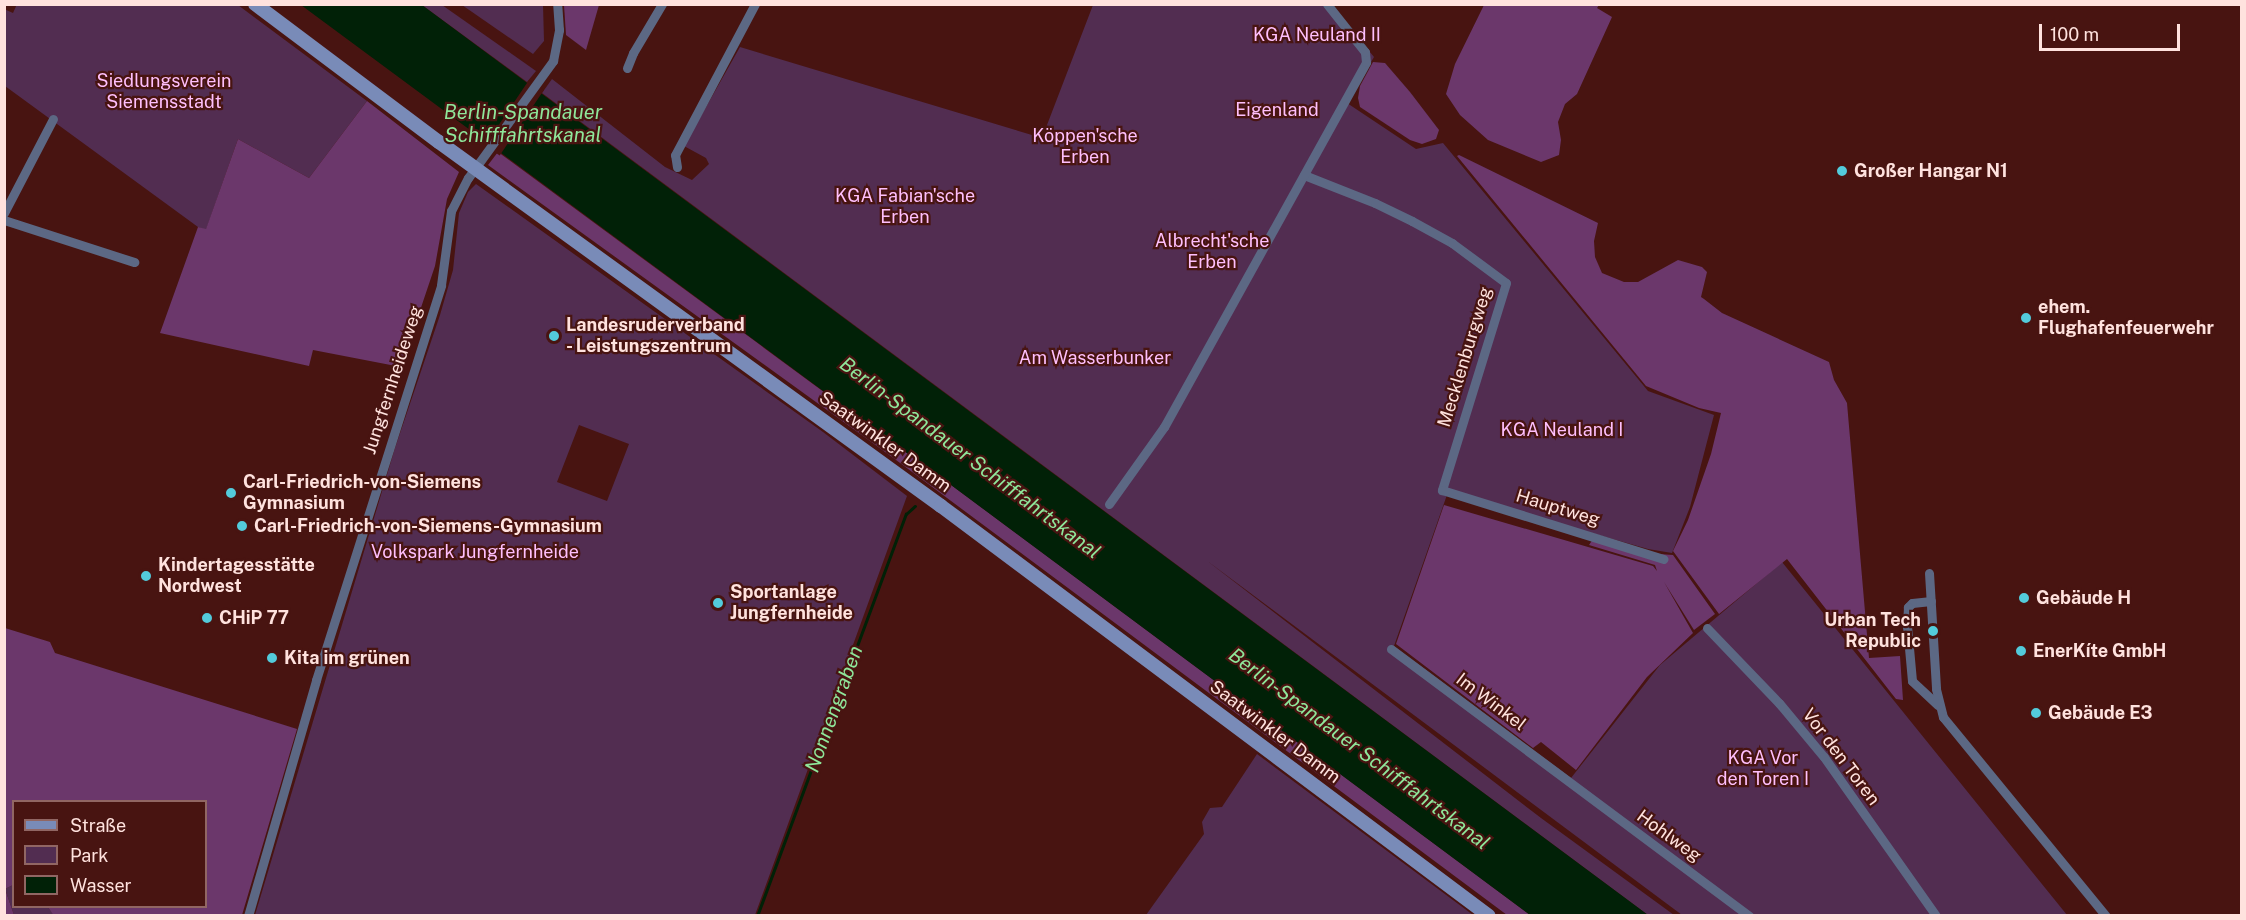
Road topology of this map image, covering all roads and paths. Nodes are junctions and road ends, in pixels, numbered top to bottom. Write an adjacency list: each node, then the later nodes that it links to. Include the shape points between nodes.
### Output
1 (255, 4): 8 (main road, Saatwinkler Damm)
2 (557, 4): 8 (street, Jungfernheideweg, via 558,44 553,61)
3 (662, 4): 6 (street)
4 (755, 4): 9 (street, via 675,155)
5 (1328, 4): 10 (street, via 1365,52 1366,62)
6 (627, 68)
7 (53, 119): 11 (street)
8 (478, 164): 23 (street, Jungfernheideweg, via 451,211 441,285 316,680); 24 (main road, Saatwinkler Damm)
9 (677, 167)
10 (1304, 175): 14 (street, Mecklenburgweg, via 1412,221 1452,243 1506,283); 15 (street, via 1164,427)
11 (4, 213)
12 (4, 220): 13 (street)
13 (135, 262)
14 (1442, 490): 16 (street, Hauptweg)
15 (1109, 504)
16 (1664, 559)
17 (1929, 573): 18 (street)
18 (1931, 601): 21 (street); 21 (street, via 1908,607 1907,626 1912,681)
19 (1707, 628): 26 (street, Vor den Toren, via 1824,757)
20 (1391, 649): 22 (street, Im Winkel)
21 (1938, 705): 27 (street, via 1955,733)
22 (1570, 783): 25 (street, Hohlweg)
23 (248, 915)
24 (1489, 915)
25 (1749, 915)
26 (1936, 915)
27 (2106, 915)

